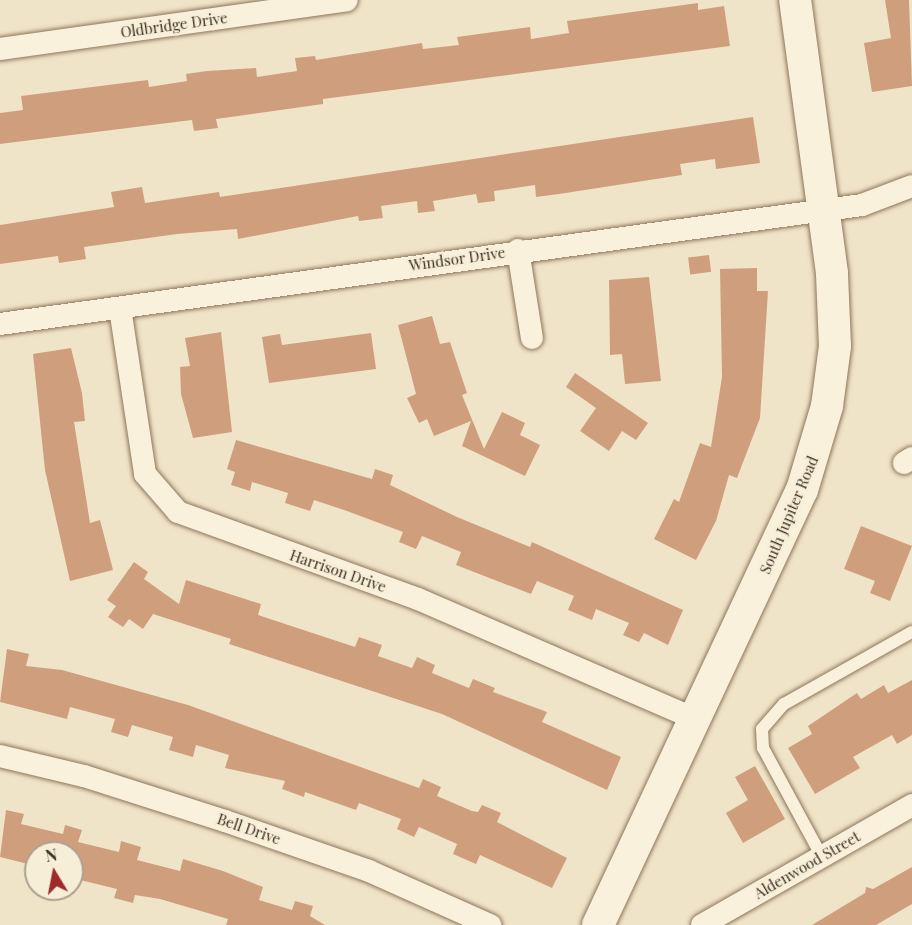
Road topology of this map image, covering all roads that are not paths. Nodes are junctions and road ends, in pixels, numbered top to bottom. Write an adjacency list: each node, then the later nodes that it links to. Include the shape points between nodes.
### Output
1 (347, 0): 3 (street, Oldbridge Drive)
2 (795, 0): 5 (street, South Jupiter Road)
3 (0, 49)
4 (912, 186): 5 (street, Windsor Drive, via 862,205)
5 (822, 209): 6 (street, Windsor Drive); 11 (street, South Jupiter Road, via 835,323 827,406 802,490)
6 (518, 250): 7 (street, Windsor Drive); 9 (street)
7 (120, 308): 8 (street, Windsor Drive); 11 (street, Harrison Drive, via 145,474 178,512 429,603)
8 (0, 324)
9 (532, 338)
10 (912, 632): 14 (lane, via 783,704 762,729 763,748)
11 (698, 720): 16 (street, South Jupiter Road)
12 (0, 756): 15 (street, Bell Drive, via 84,776 369,870)
13 (912, 805): 14 (street, Aldenwood Street)
14 (822, 856): 17 (street, Aldenwood Street)
15 (490, 925)
16 (598, 925)
17 (702, 925)

